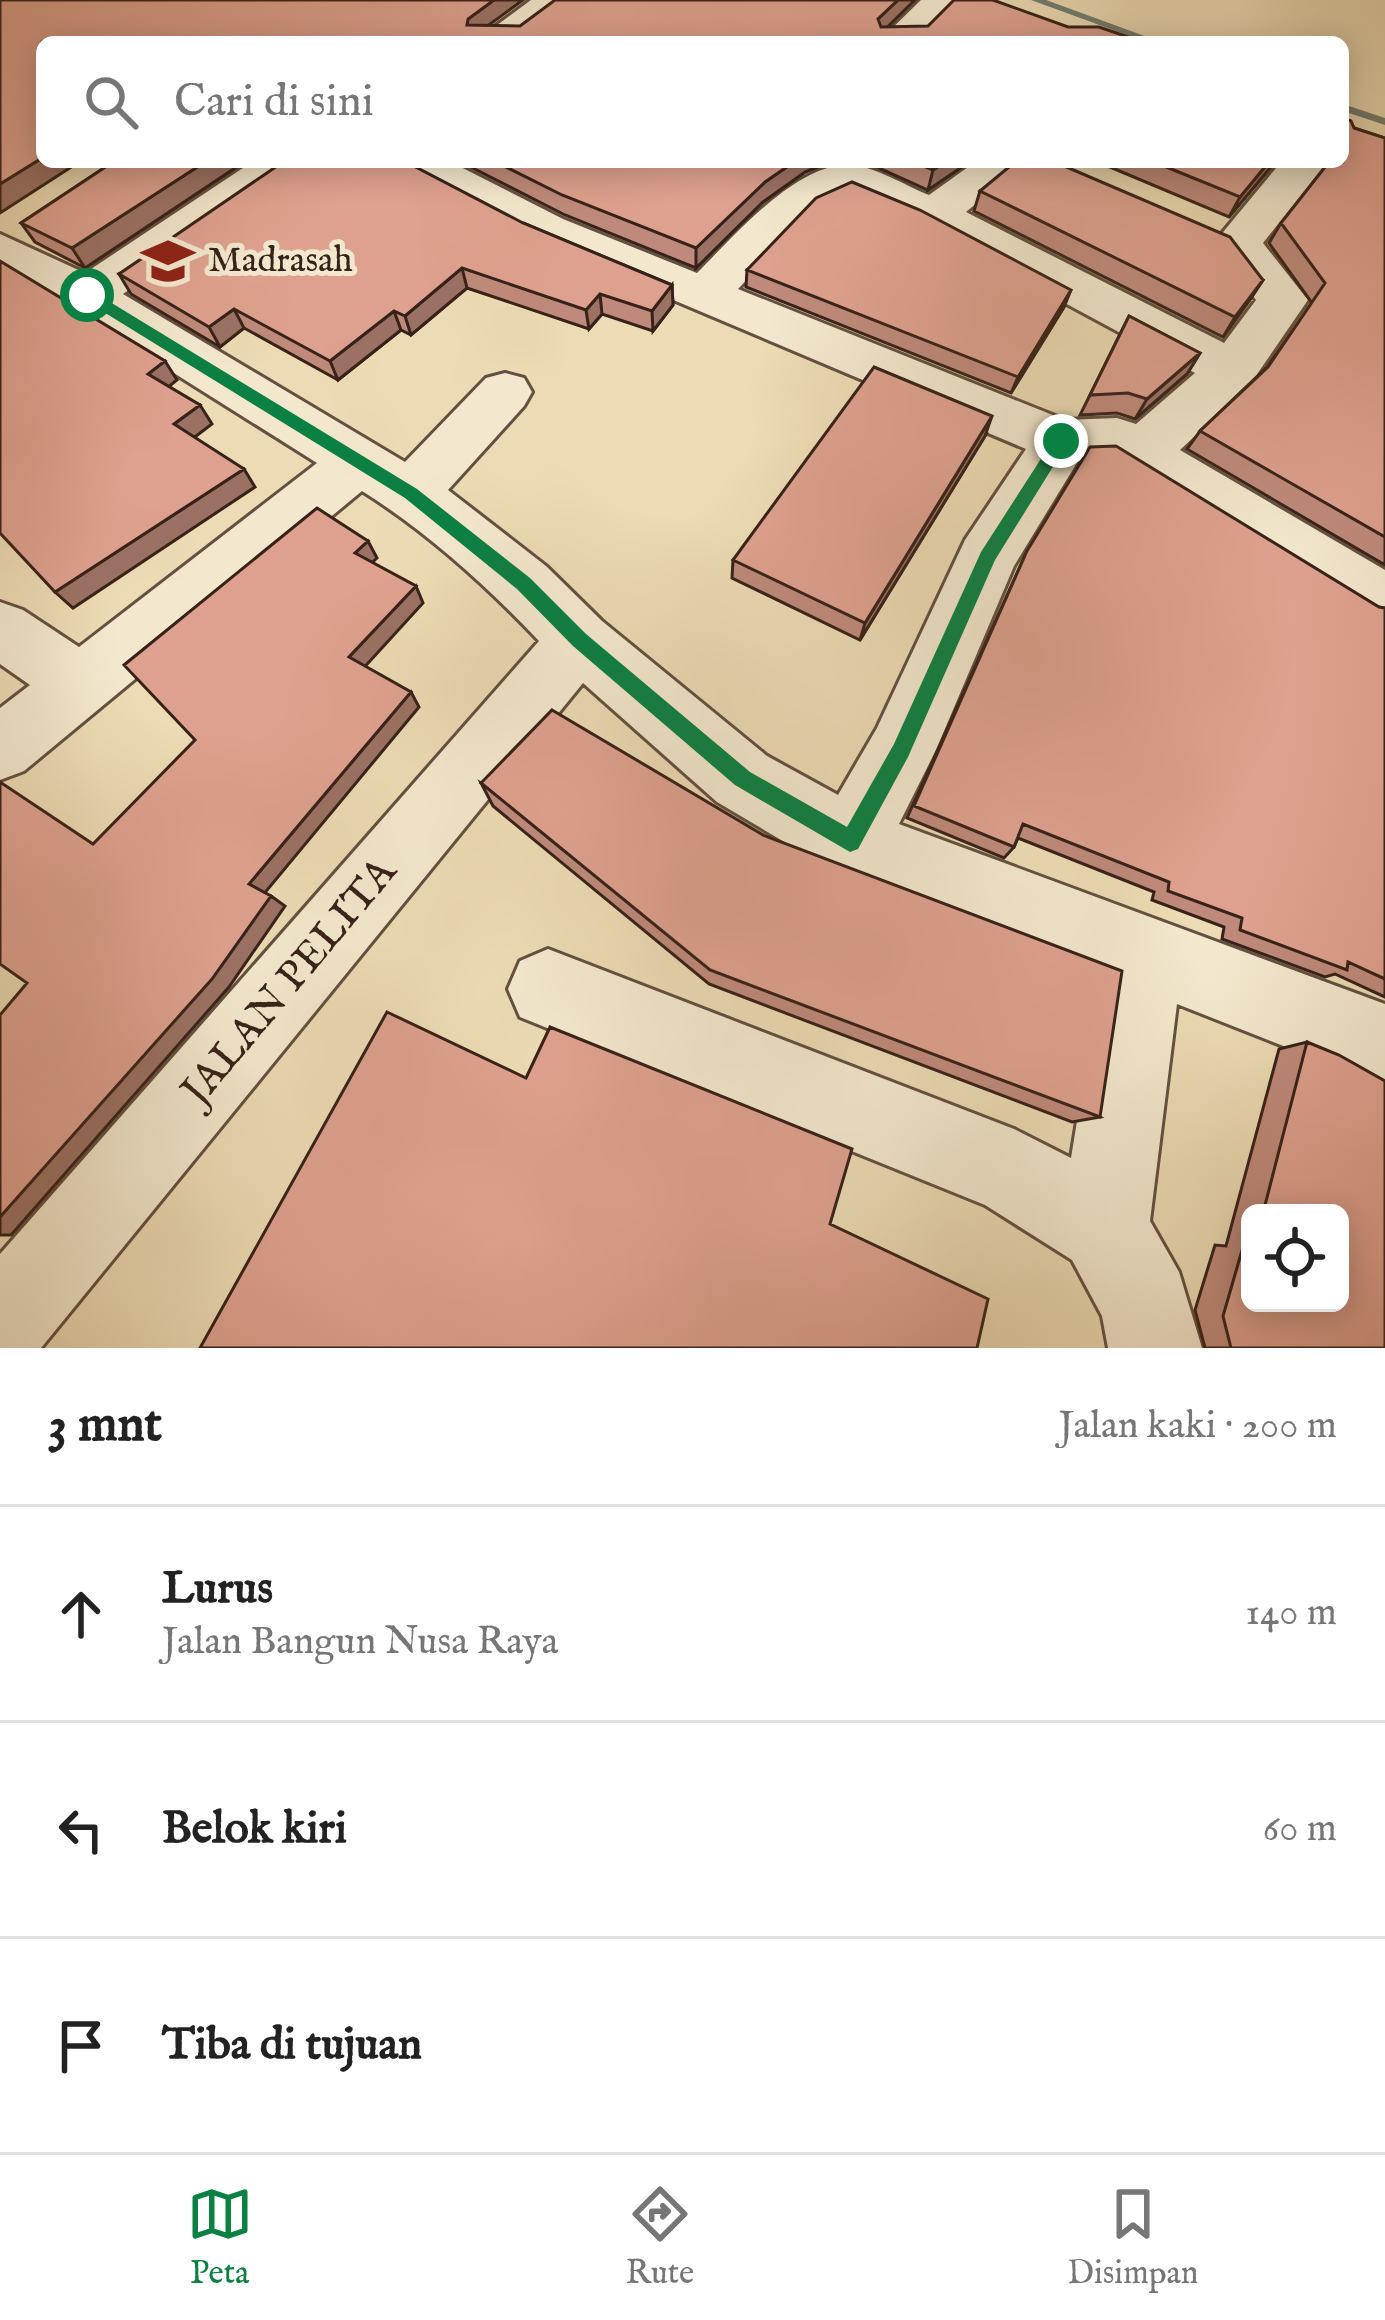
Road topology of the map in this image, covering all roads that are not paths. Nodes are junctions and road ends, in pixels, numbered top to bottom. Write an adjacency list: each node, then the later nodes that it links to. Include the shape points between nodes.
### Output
1 (556, 0): 3 (street)
2 (944, 0): 4 (street)
3 (503, 36)
4 (905, 36)
5 (273, 168): 12 (street)
6 (428, 168): 11 (street, via 545,230)
7 (996, 168): 9 (street)
8 (1298, 168): 13 (street, via 1217,234 1283,300)
9 (934, 214): 11 (street, via 848,178 795,202); 13 (street)
10 (10, 236): 12 (street)
11 (706, 293): 15 (street)
12 (87, 295): 17 (street)
13 (1232, 370): 16 (street)
14 (506, 392): 18 (street)
15 (1061, 441): 16 (street, via 1117,439); 24 (street, via 987,557 901,750)
16 (1140, 453): 19 (street)
17 (359, 461): 18 (street); 22 (street)
18 (411, 493): 21 (street)
19 (1385, 601)
20 (0, 629): 22 (street)
21 (580, 640): 24 (street, via 742,778); 29 (street, JALAN PELITA)
22 (78, 682): 23 (street)
23 (0, 749)
24 (850, 841): 25 (street)
25 (1144, 953): 27 (street); 28 (street)
26 (548, 989): 28 (street, via 1014,1173)
27 (1385, 1046)
28 (1105, 1228): 30 (street, via 1147,1305)
29 (3, 1314)
30 (1155, 1348)

